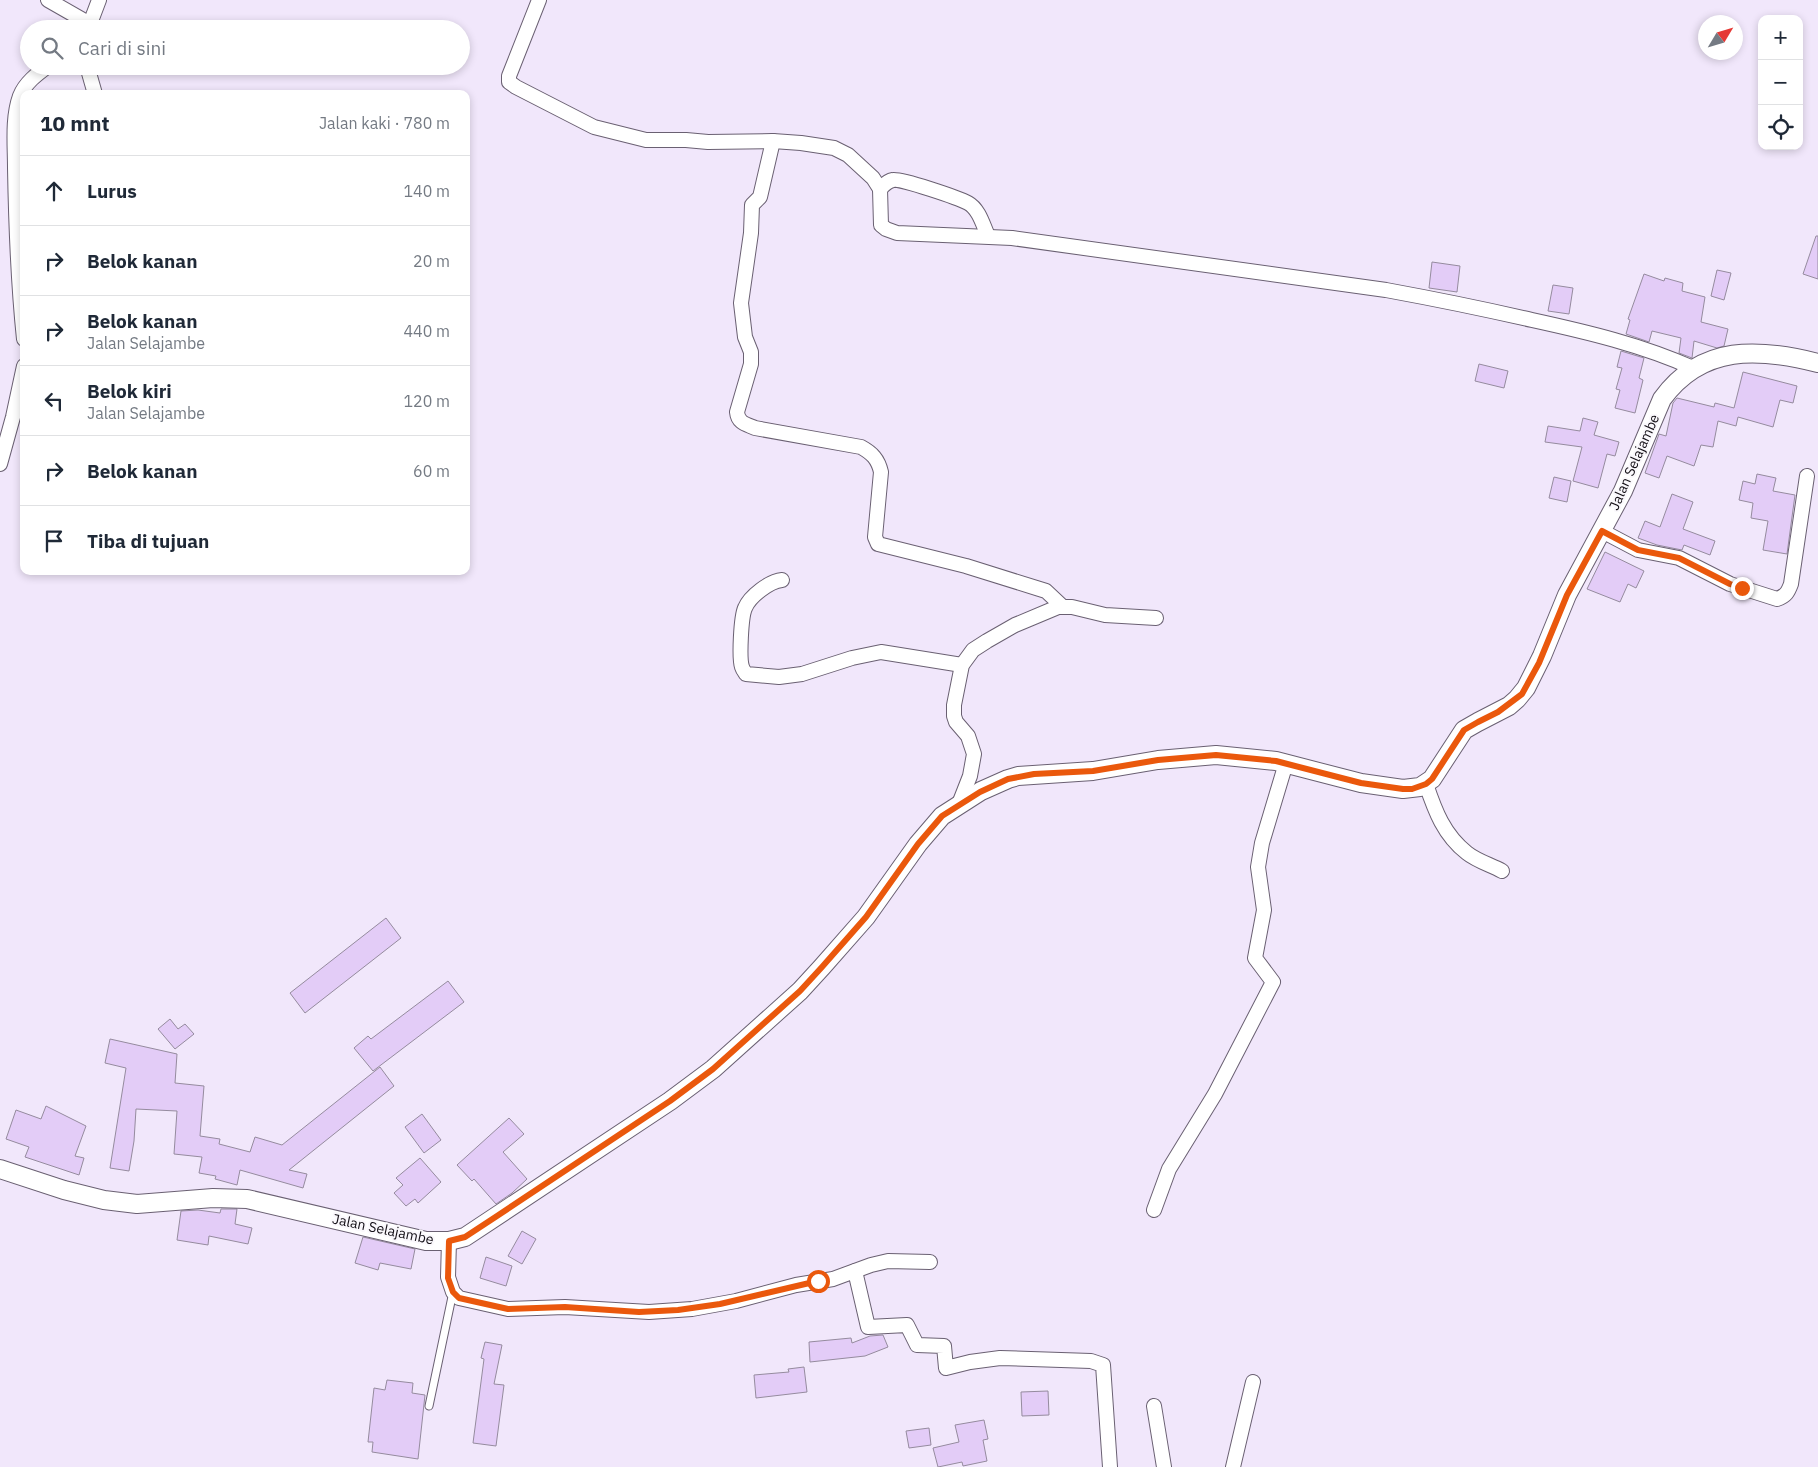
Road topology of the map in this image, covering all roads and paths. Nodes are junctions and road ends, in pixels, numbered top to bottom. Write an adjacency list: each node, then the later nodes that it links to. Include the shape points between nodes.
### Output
1 (48, 0): 4 (street)
2 (99, 0): 5 (street)
3 (539, 0): 11 (street, via 509,76 516,87 594,127 646,140)
4 (80, 20)
5 (91, 20)
6 (37, 75): 8 (street)
7 (90, 75): 9 (street)
8 (24, 90)
9 (94, 90)
10 (20, 97): 12 (street, via 15,119)
11 (773, 141): 13 (street, via 834,148 848,155); 23 (street, via 760,197 751,211 752,233 741,303 745,337 751,352 737,412 741,423 861,446 879,461 881,472 875,538 878,544 1046,590)
12 (20, 162): 15 (street)
13 (880, 189): 14 (street, via 894,180 909,182 968,203 976,210); 14 (street, via 880,221 886,229 896,233)
14 (988, 236): 17 (street, via 1430,298 1578,330 1642,348)
15 (20, 302)
16 (1818, 363): 17 (street, Jalan Selajambe, via 1749,353 1725,356)
17 (1693, 368): 21 (street, Jalan Selajambe, via 1662,399 1623,491)
18 (20, 385): 19 (street)
19 (0, 464)
20 (1807, 476): 21 (street, via 1791,584 1784,597 1778,599 1730,584 1679,558 1638,550)
21 (1602, 531): 27 (street, Jalan Selajambe, via 1567,595 1539,663 1522,694 1498,712 1464,730)
22 (782, 580): 25 (street, via 767,585 745,607 741,656 742,669 746,674 779,677 802,674 881,652)
23 (1063, 606): 24 (street, via 1105,615); 25 (street, via 987,640 973,650)
24 (1156, 618)
25 (962, 665): 28 (street, via 954,716 968,736 974,754)
26 (1286, 763): 27 (street, Jalan Selajambe, via 1361,783 1403,789); 28 (street, Jalan Selajambe, via 1216,755 1158,760 1093,771 1034,774 1008,779); 31 (street, via 1258,866 1264,910 1255,958 1274,982 1215,1094 1170,1169)
27 (1426, 784): 29 (street, via 1449,836 1468,854)
28 (960, 804): 32 (street, Jalan Selajambe, via 942,816 926,834 866,917 812,978 719,1064 670,1101 465,1237)
29 (1502, 871)
30 (0, 1169): 32 (street, Jalan Selajambe, via 104,1200 137,1204 213,1198 247,1199 426,1241)
31 (1154, 1210)
32 (449, 1241): 35 (street, via 448,1278)
33 (930, 1262): 34 (street, via 888,1261)
34 (855, 1271): 35 (street, via 833,1279 720,1304 649,1312 565,1307 508,1309 459,1298); 39 (street, via 868,1327 907,1325 917,1345 944,1346 946,1368 1000,1358 1091,1361 1103,1365)
35 (453, 1292): 37 (lane)
36 (1253, 1382): 41 (street)
37 (429, 1406)
38 (1154, 1406): 40 (street)
39 (1110, 1467)
40 (1164, 1467)
41 (1233, 1467)

